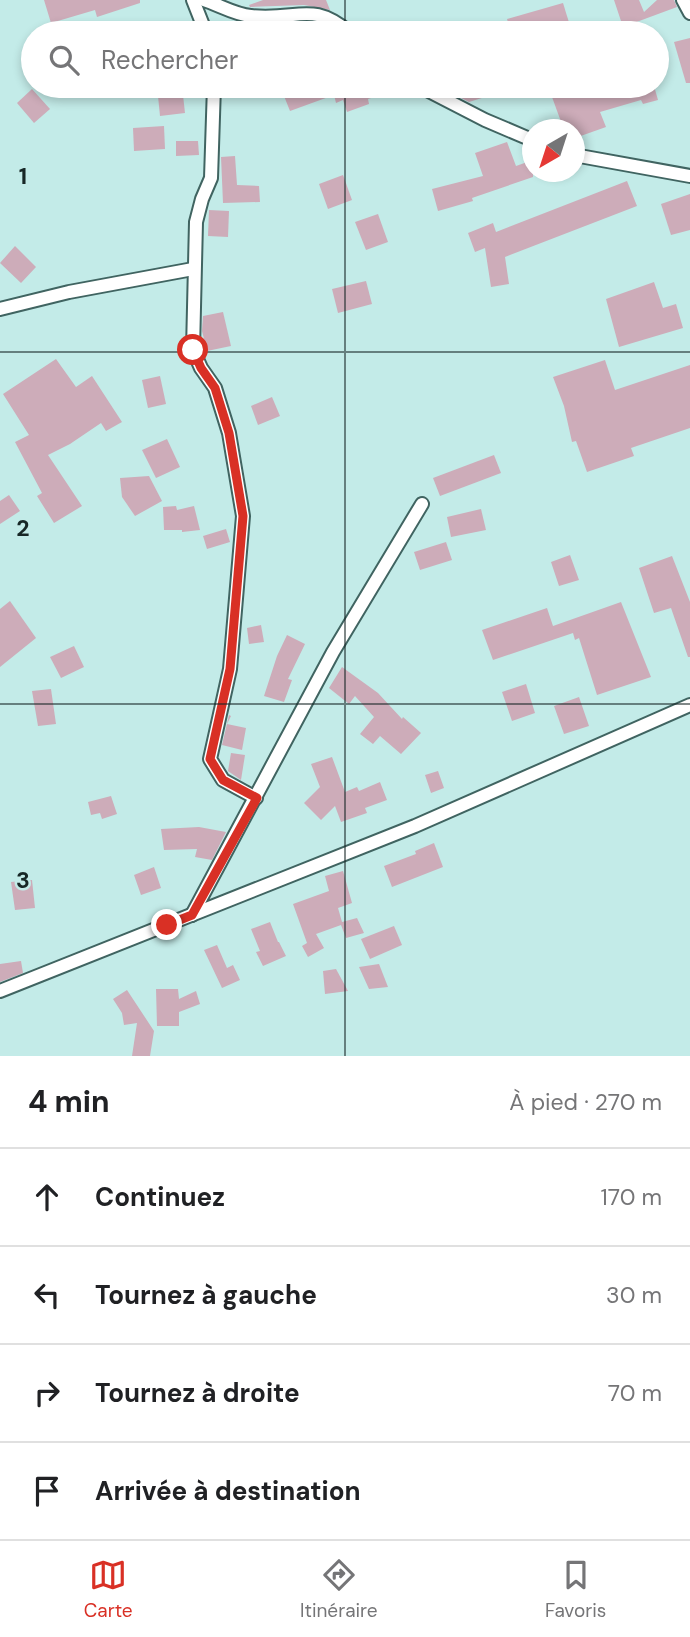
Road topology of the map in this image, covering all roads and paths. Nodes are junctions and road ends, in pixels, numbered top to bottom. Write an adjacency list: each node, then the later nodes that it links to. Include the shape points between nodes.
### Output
1 (193, 0): 5 (street)
2 (204, 0): 6 (street, via 249,16 274,15 296,5 316,3 331,9)
3 (683, 0): 4 (street)
4 (690, 13)
5 (201, 21)
6 (340, 21)
7 (214, 98): 12 (street, via 211,177 196,222)
8 (442, 98): 9 (street)
9 (522, 135)
10 (585, 157): 11 (street)
11 (690, 176)
12 (193, 269): 13 (street); 16 (street, via 193,350 215,388 229,433 243,516 230,669 210,759 223,780)
13 (0, 309)
14 (422, 504): 16 (street, via 333,652)
15 (690, 705): 17 (street, via 415,826)
16 (257, 798): 17 (street)
17 (192, 915): 18 (street)
18 (0, 991)

